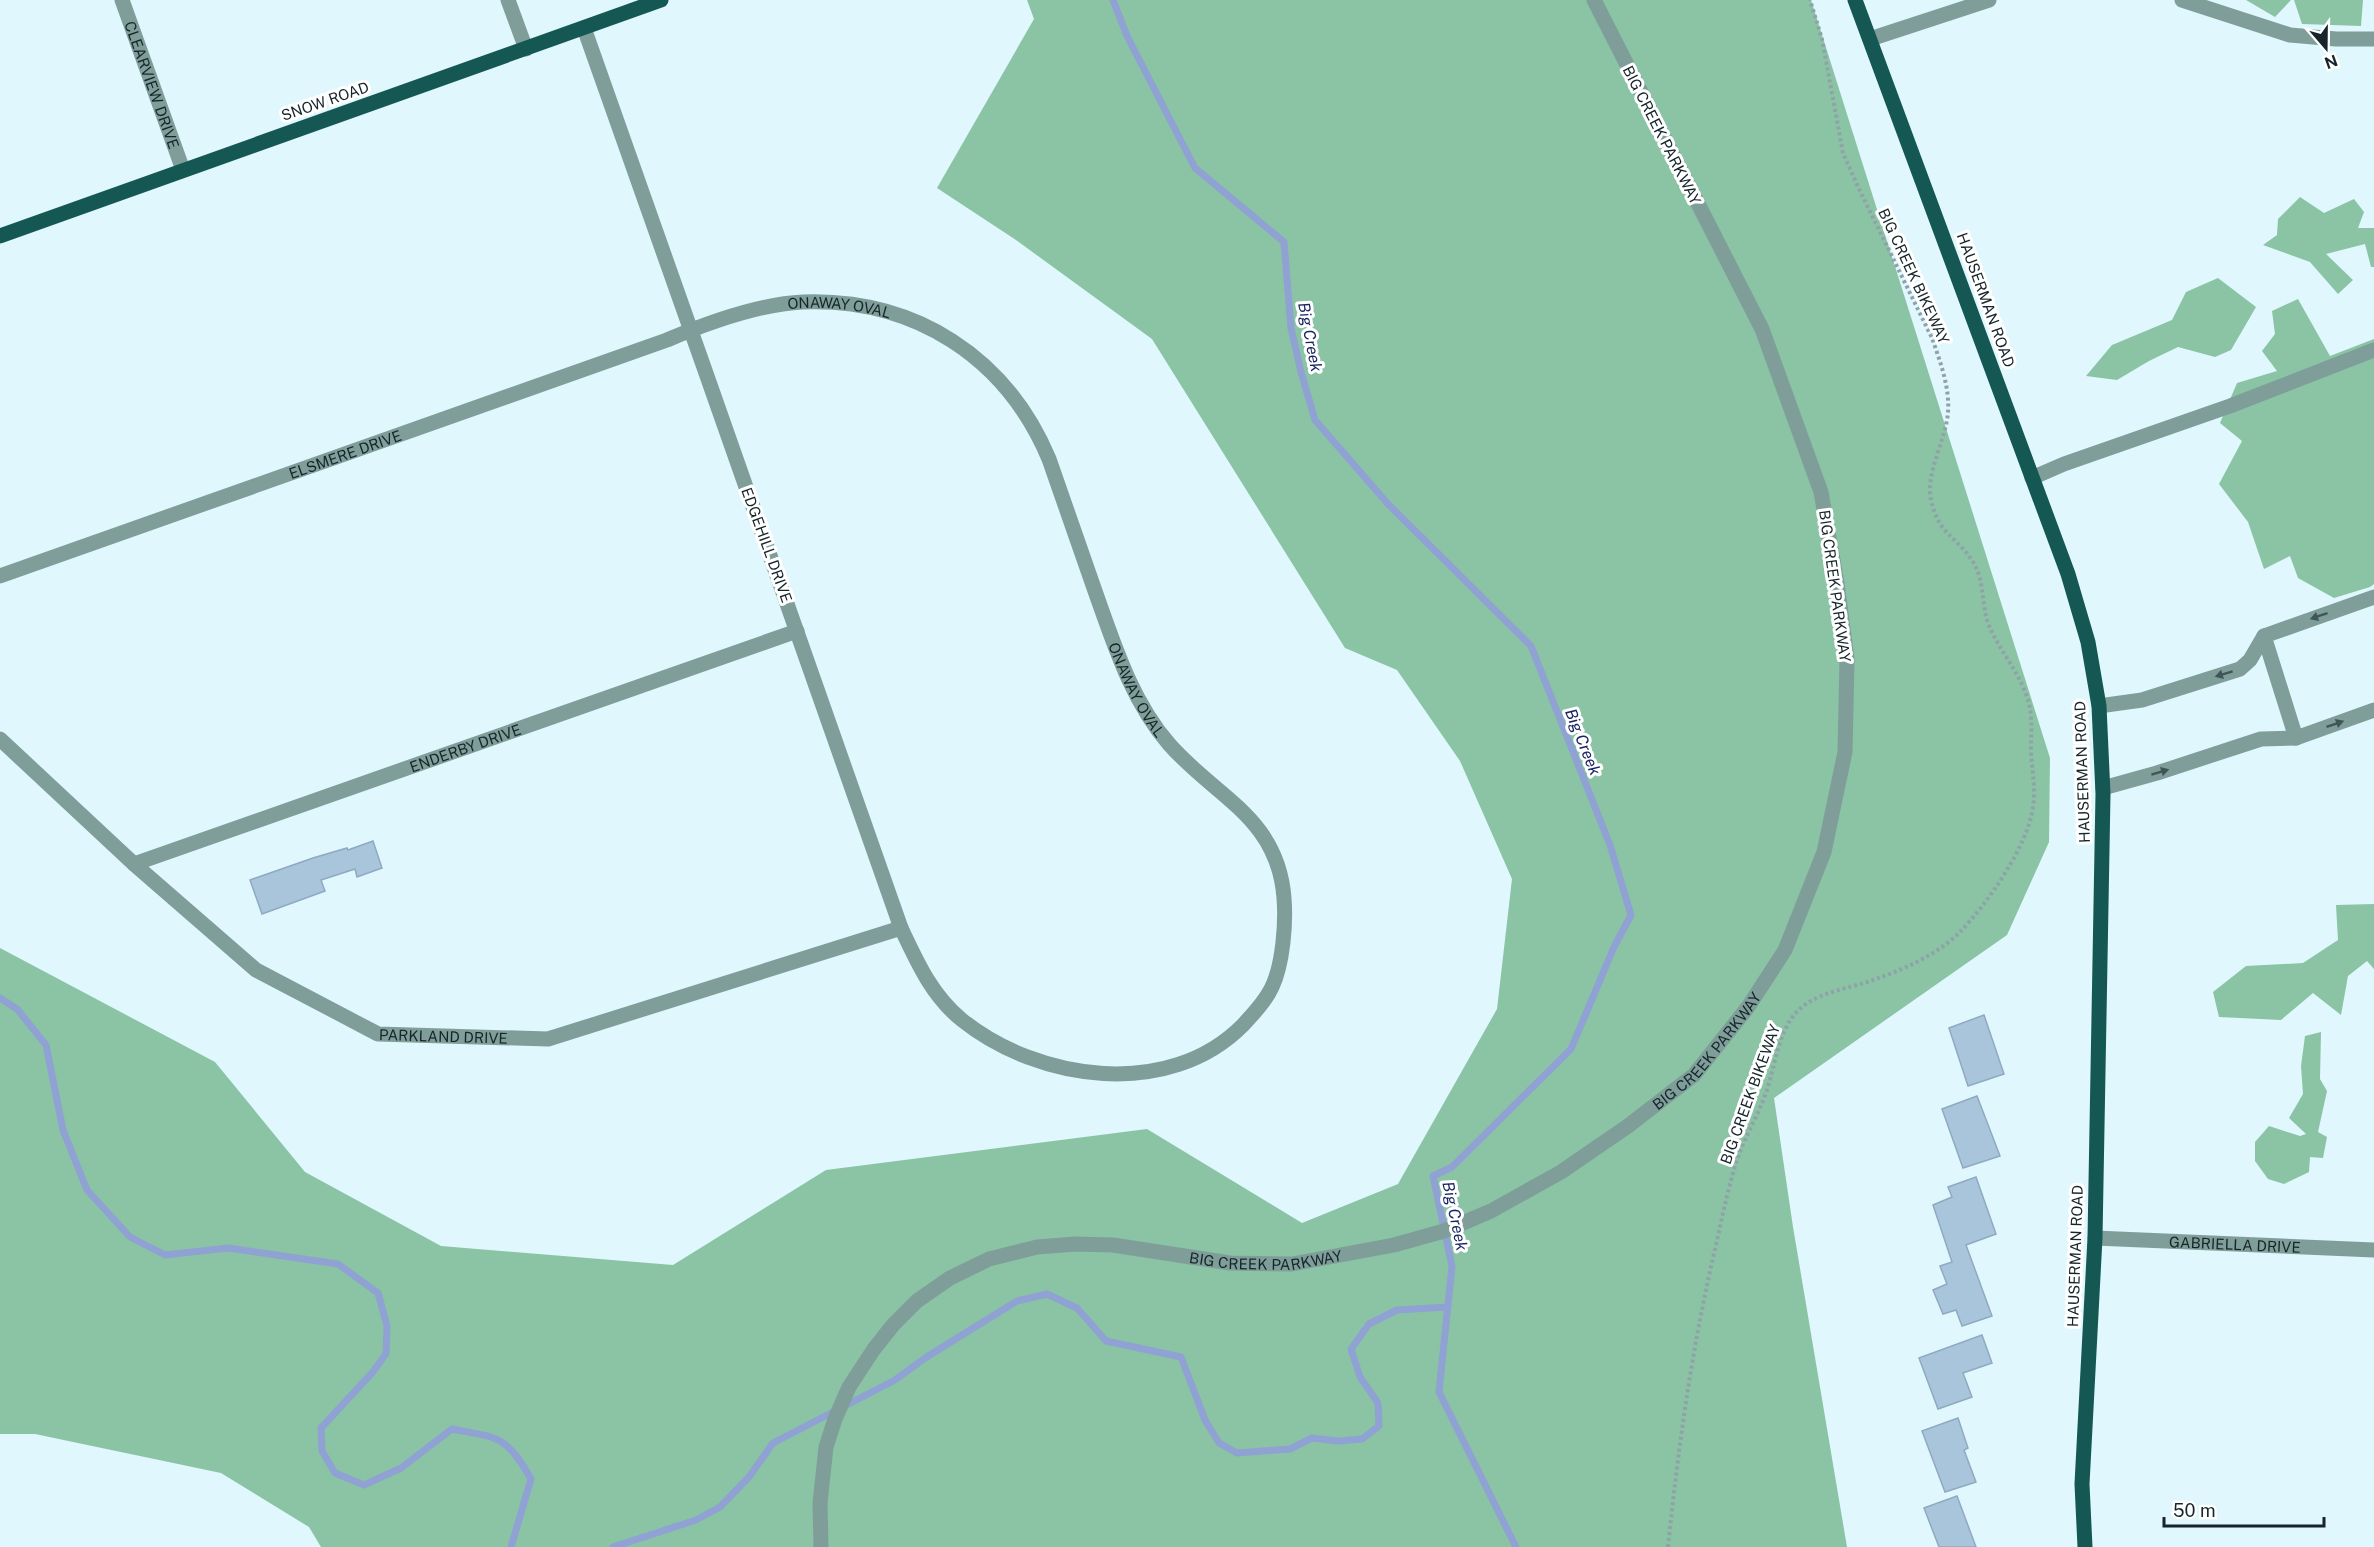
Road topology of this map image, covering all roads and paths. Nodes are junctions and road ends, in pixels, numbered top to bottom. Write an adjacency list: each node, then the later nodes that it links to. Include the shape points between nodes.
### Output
1 (122, 0): 13 (street, CLEARVIEW DRIVE)
2 (508, 0): 12 (street)
3 (661, 0): 9 (main road, SNOW ROAD)
4 (1594, 0): 32 (street, BIG CREEK PARKWAY, via 1762,329 1821,492 1847,659 1845,752 1824,852 1785,950 1748,1007 1694,1076 1561,1172 1491,1211 1444,1231 1395,1245 1292,1264 1230,1263 1113,1245 1037,1247 989,1259 950,1278 916,1301 874,1349 849,1388 826,1447 820,1503)
5 (1810, 0): 33 (path, BIG CREEK BIKEWAY, via 1822,39 1844,153 1941,363 1949,410 1930,495 1944,532 1974,563 1988,621 2028,701 2035,788 2033,811 2014,861 1962,930 1898,971 1819,997 1795,1014 1783,1033 1766,1093 1739,1156 1706,1288 1688,1388)
6 (1855, 0): 10 (main road, HAUSERMAN ROAD)
7 (1989, 0): 10 (street)
8 (2182, 0): 11 (street, via 2290,35)
9 (584, 28): 12 (main road, SNOW ROAD); 15 (street, EDGEHILL DRIVE)
10 (1870, 39): 17 (main road, HAUSERMAN ROAD)
11 (2374, 39)
12 (526, 49): 13 (main road, SNOW ROAD)
13 (183, 170): 14 (main road, SNOW ROAD)
14 (0, 236)
15 (690, 330): 18 (street, ELSMERE DRIVE); 20 (street, EDGEHILL DRIVE); 29 (street, ONAWAY OVAL, via 771,307 802,302 836,303 904,317 937,332 986,366 1005,385 1040,436 1118,657 1143,706 1169,744 1246,812 1273,852 1284,895 1285,921 1273,987 1256,1011 1218,1046 1195,1060 1132,1074 1062,1067)
16 (2374, 350): 17 (street)
17 (2032, 478): 22 (main road, HAUSERMAN ROAD, via 2068,574 2088,642)
18 (0, 576)
19 (2374, 597): 21 (street, one-way to 21)
20 (797, 631): 27 (street, ENDERBY DRIVE); 28 (street, EDGEHILL DRIVE)
21 (2264, 636): 22 (street, one-way to 22, via 2240,669 2142,700); 24 (street)
22 (2099, 706): 26 (main road, HAUSERMAN ROAD)
23 (2374, 710): 24 (street, one-way to 23)
24 (2296, 738): 26 (street, one-way to 24, via 2261,739)
25 (0, 739): 27 (street, PARKLAND DRIVE)
26 (2103, 788): 30 (main road, HAUSERMAN ROAD)
27 (134, 864): 28 (street, PARKLAND DRIVE, via 256,970 378,1034 548,1039)
28 (901, 928): 29 (street, EDGEHILL DRIVE, via 937,996)
29 (987, 1038)
30 (2095, 1238): 31 (street, GABRIELLA DRIVE); 34 (main road, HAUSERMAN ROAD, via 2082,1484)
31 (2374, 1250)
32 (821, 1547)
33 (1668, 1547)
34 (2085, 1547)

